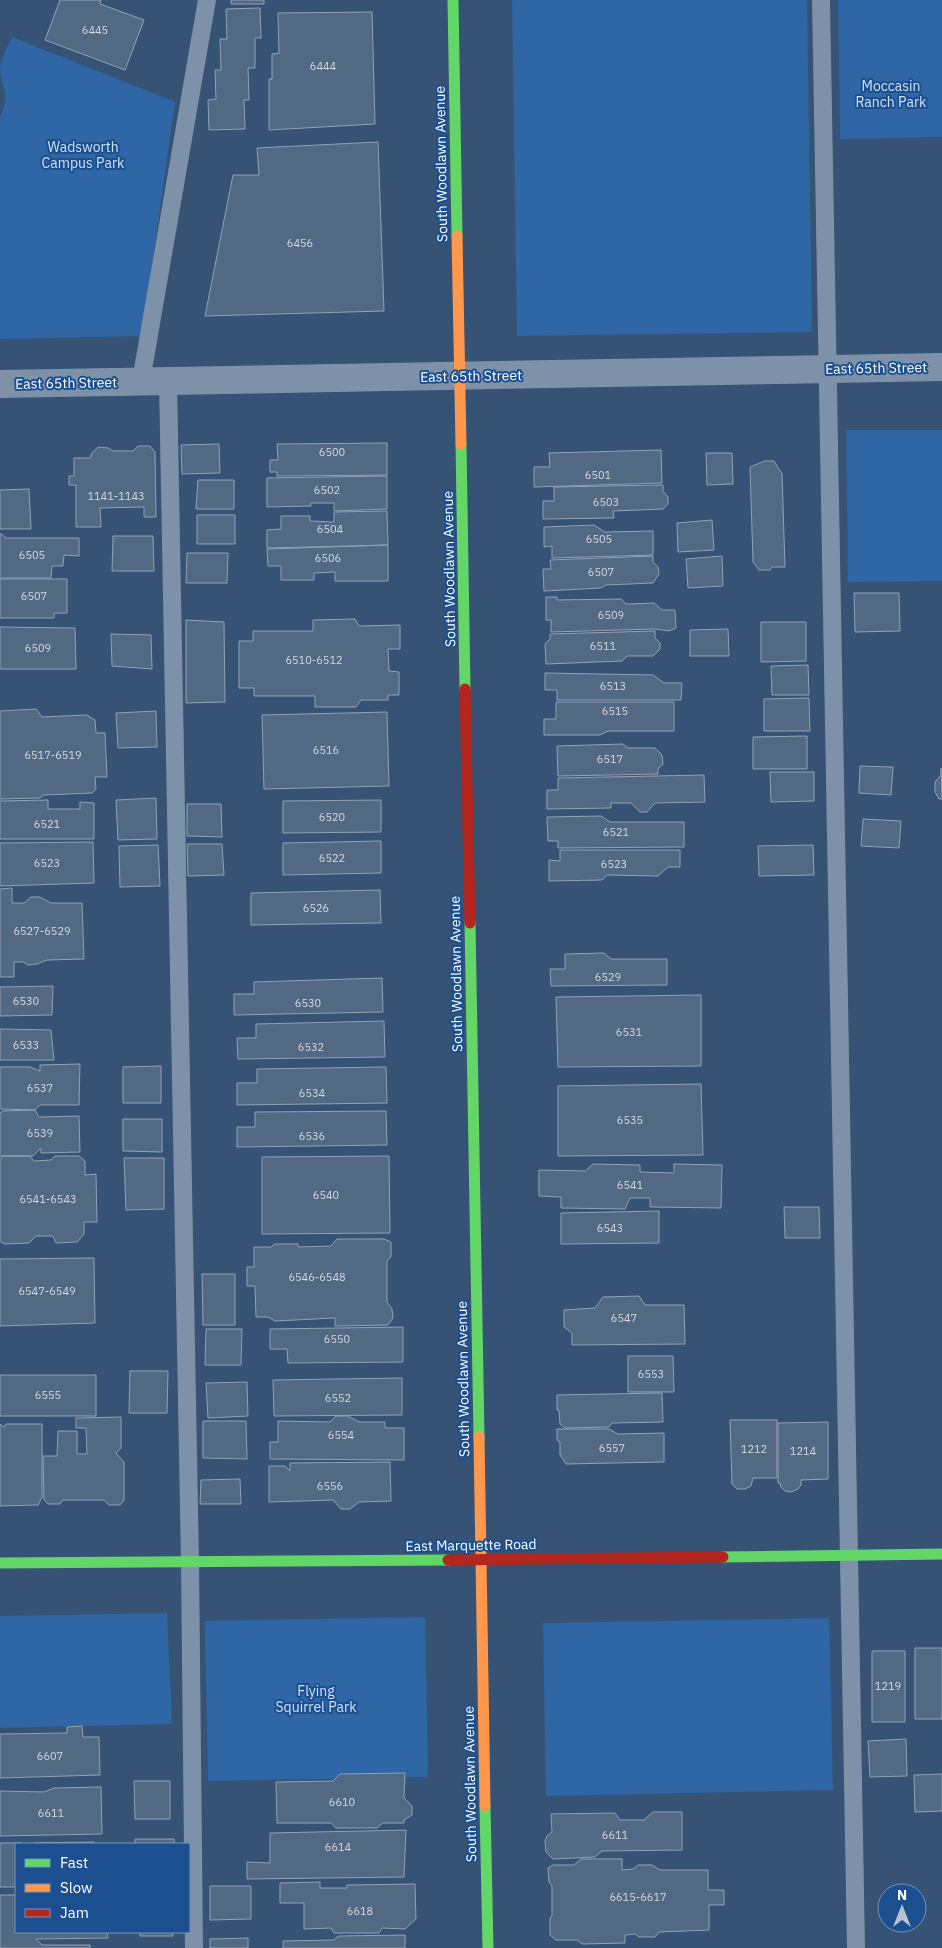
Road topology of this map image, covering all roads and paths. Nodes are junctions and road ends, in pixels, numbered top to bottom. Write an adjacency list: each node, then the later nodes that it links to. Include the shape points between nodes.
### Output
1 (207, 0): 7 (lane)
2 (454, 0): 6 (street, South Woodlawn Avenue)
3 (821, 0): 5 (lane)
4 (942, 367): 5 (street, East 65th Street)
5 (827, 369): 6 (street, East 65th Street); 11 (lane)
6 (460, 376): 8 (street, East 65th Street); 12 (street, South Woodlawn Avenue)
7 (141, 381): 8 (street, East 65th Street); 9 (street, East 65th Street)
8 (168, 381): 13 (lane)
9 (0, 384)
10 (942, 1554): 11 (street, East Marquette Road)
11 (850, 1555): 12 (street, East Marquette Road); 17 (lane)
12 (481, 1560): 13 (street, East Marquette Road); 16 (street, South Woodlawn Avenue)
13 (190, 1562): 14 (street, East Marquette Road); 15 (lane)
14 (0, 1563)
15 (194, 1948)
16 (488, 1948)
17 (856, 1948)

